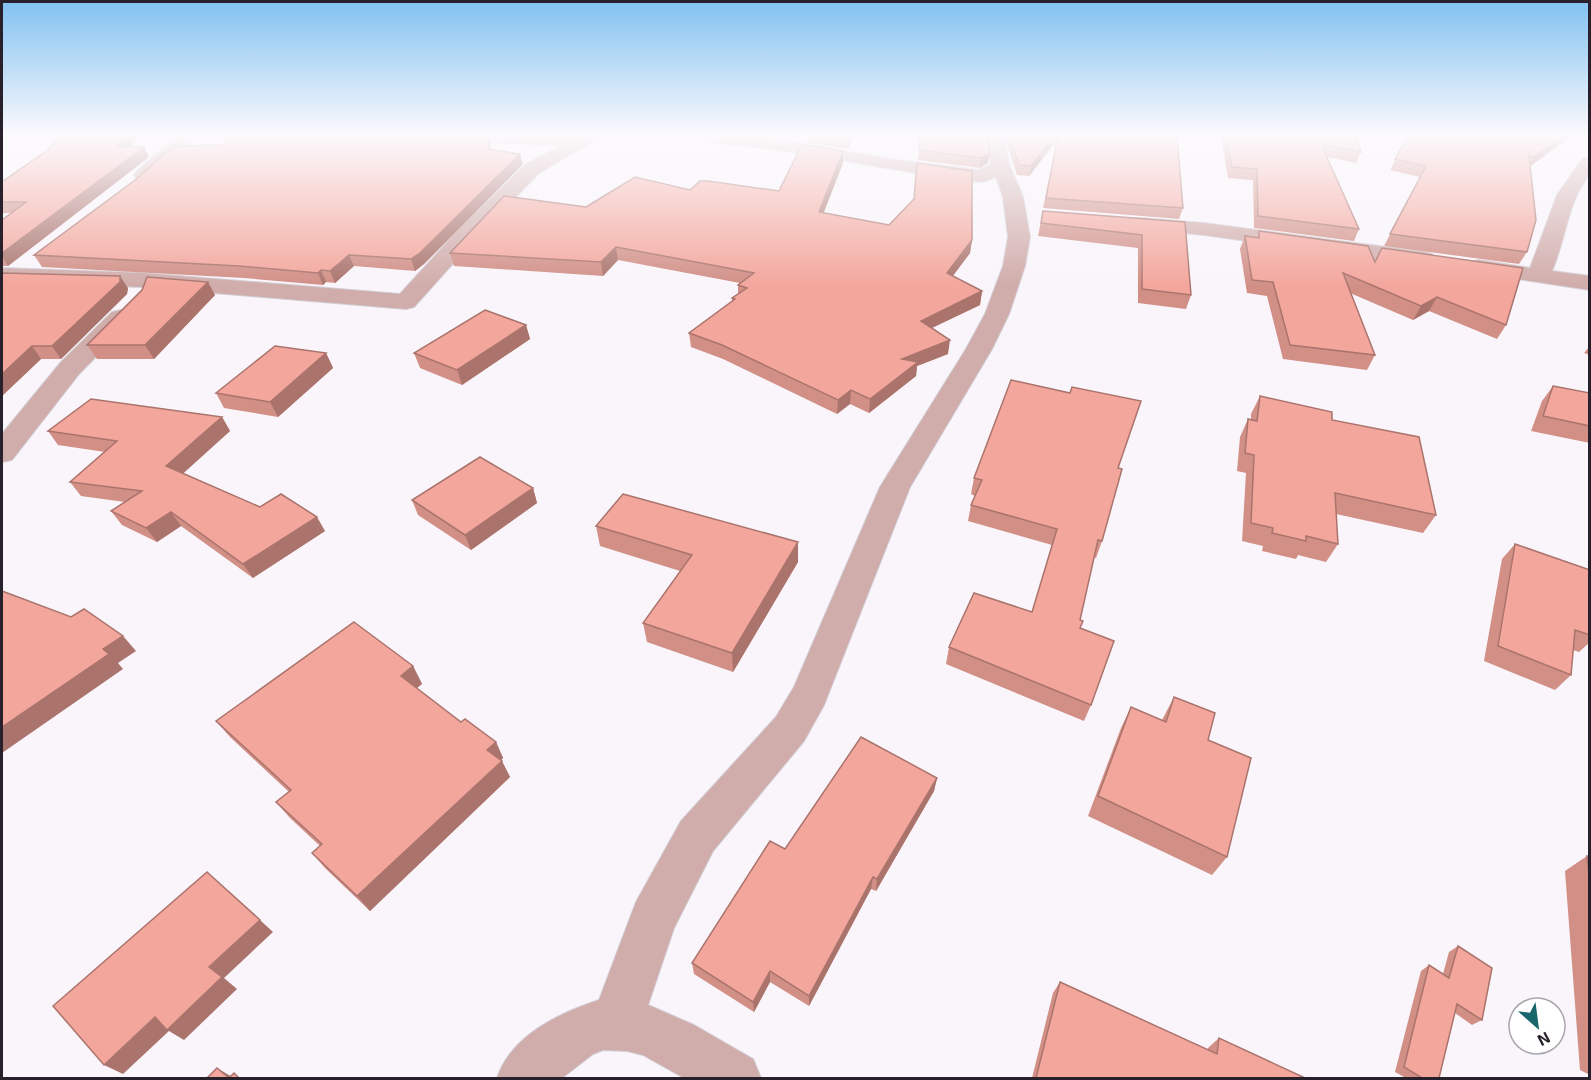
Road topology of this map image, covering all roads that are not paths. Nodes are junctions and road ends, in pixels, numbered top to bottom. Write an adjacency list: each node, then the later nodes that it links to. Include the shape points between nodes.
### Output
1 (515, 186): 8 (street, via 406,302)
2 (1009, 186): 11 (street, via 1028,215 998,314 895,487 810,694 790,729 697,836 653,919)
3 (1573, 186): 7 (street)
4 (1122, 223): 7 (street, via 1204,229)
5 (42, 255): 6 (street)
6 (8, 275): 8 (street)
7 (1538, 275): 9 (street)
8 (142, 280): 10 (street, via 141,297 70,368)
9 (1590, 283)
10 (2, 453)
11 (617, 1021): 12 (street, via 589,1026 540,1061); 13 (street, via 652,1031)
12 (524, 1078)
13 (734, 1078)

